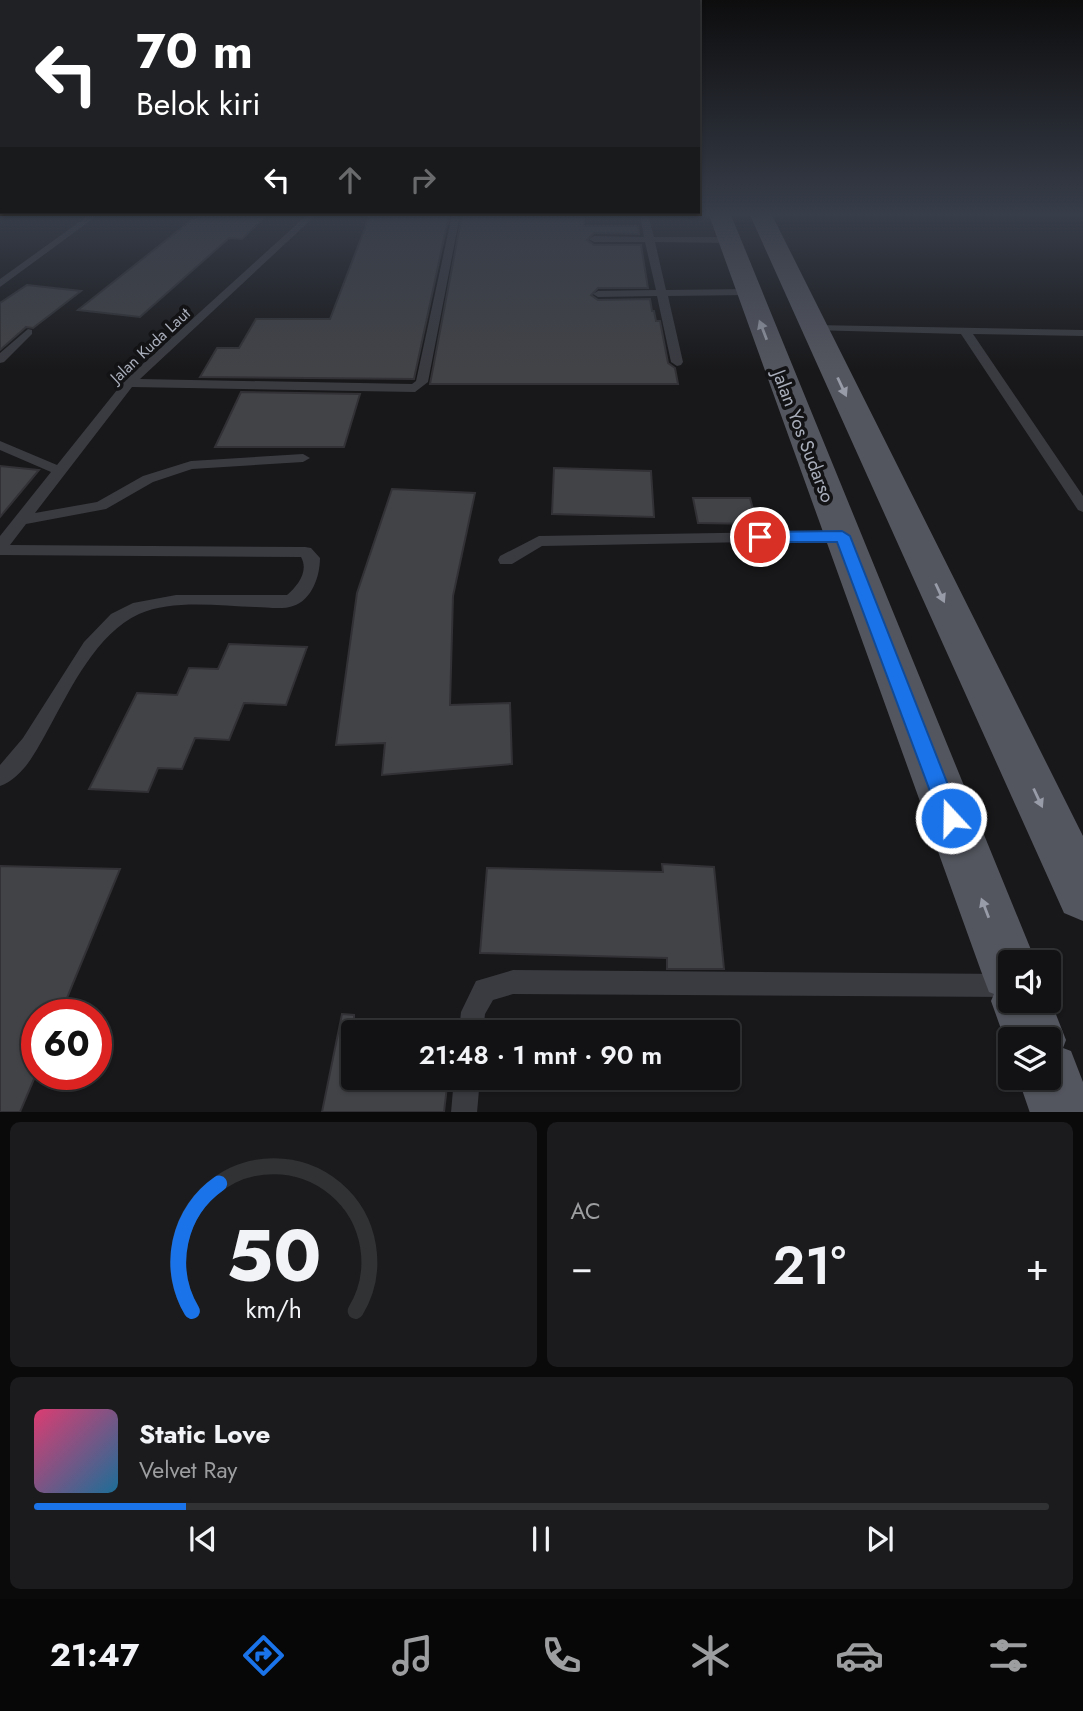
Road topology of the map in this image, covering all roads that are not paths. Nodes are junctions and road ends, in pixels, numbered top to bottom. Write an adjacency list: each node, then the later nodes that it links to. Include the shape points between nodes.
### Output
1 (23, 267): 7 (lane)
2 (255, 267): 17 (lane, Jalan Kuda Laut)
3 (445, 267): 17 (lane, via 422,382 415,388)
4 (655, 267): 9 (lane)
5 (739, 267): 8 (main road, Jalan Yos Sudarso)
6 (785, 267): 11 (main road)
7 (0, 284)
8 (748, 292): 9 (lane); 23 (main road, Jalan Yos Sudarso, one-way to 8)
9 (660, 293): 10 (lane); 16 (lane)
10 (598, 294)
11 (814, 328): 12 (lane); 27 (main road, one-way to 27)
12 (965, 331): 14 (lane); 21 (lane)
13 (28, 332): 15 (lane)
14 (1083, 333)
15 (0, 359)
16 (677, 362)
17 (128, 383): 20 (lane, Jalan Kuda Laut)
18 (0, 444): 20 (lane)
19 (303, 458): 22 (lane, via 191,464 148,479 101,506)
20 (60, 471): 22 (lane, Jalan Kuda Laut)
21 (1083, 506)
22 (22, 520): 24 (lane, Jalan Kuda Laut)
23 (842, 536): 25 (lane, via 539,541); 28 (main road, Jalan Yos Sudarso, one-way to 23)
24 (0, 549): 26 (lane, via 305,552 312,558 302,594 290,601 170,601 118,617)
25 (506, 560)
26 (0, 777)
27 (1083, 894)
28 (1002, 950)
29 (998, 986): 30 (lane, via 513,982 485,990)
30 (472, 1020)
31 (466, 1090): 33 (lane)
32 (1054, 1090): 34 (main road)
33 (464, 1112)
34 (1063, 1112)

